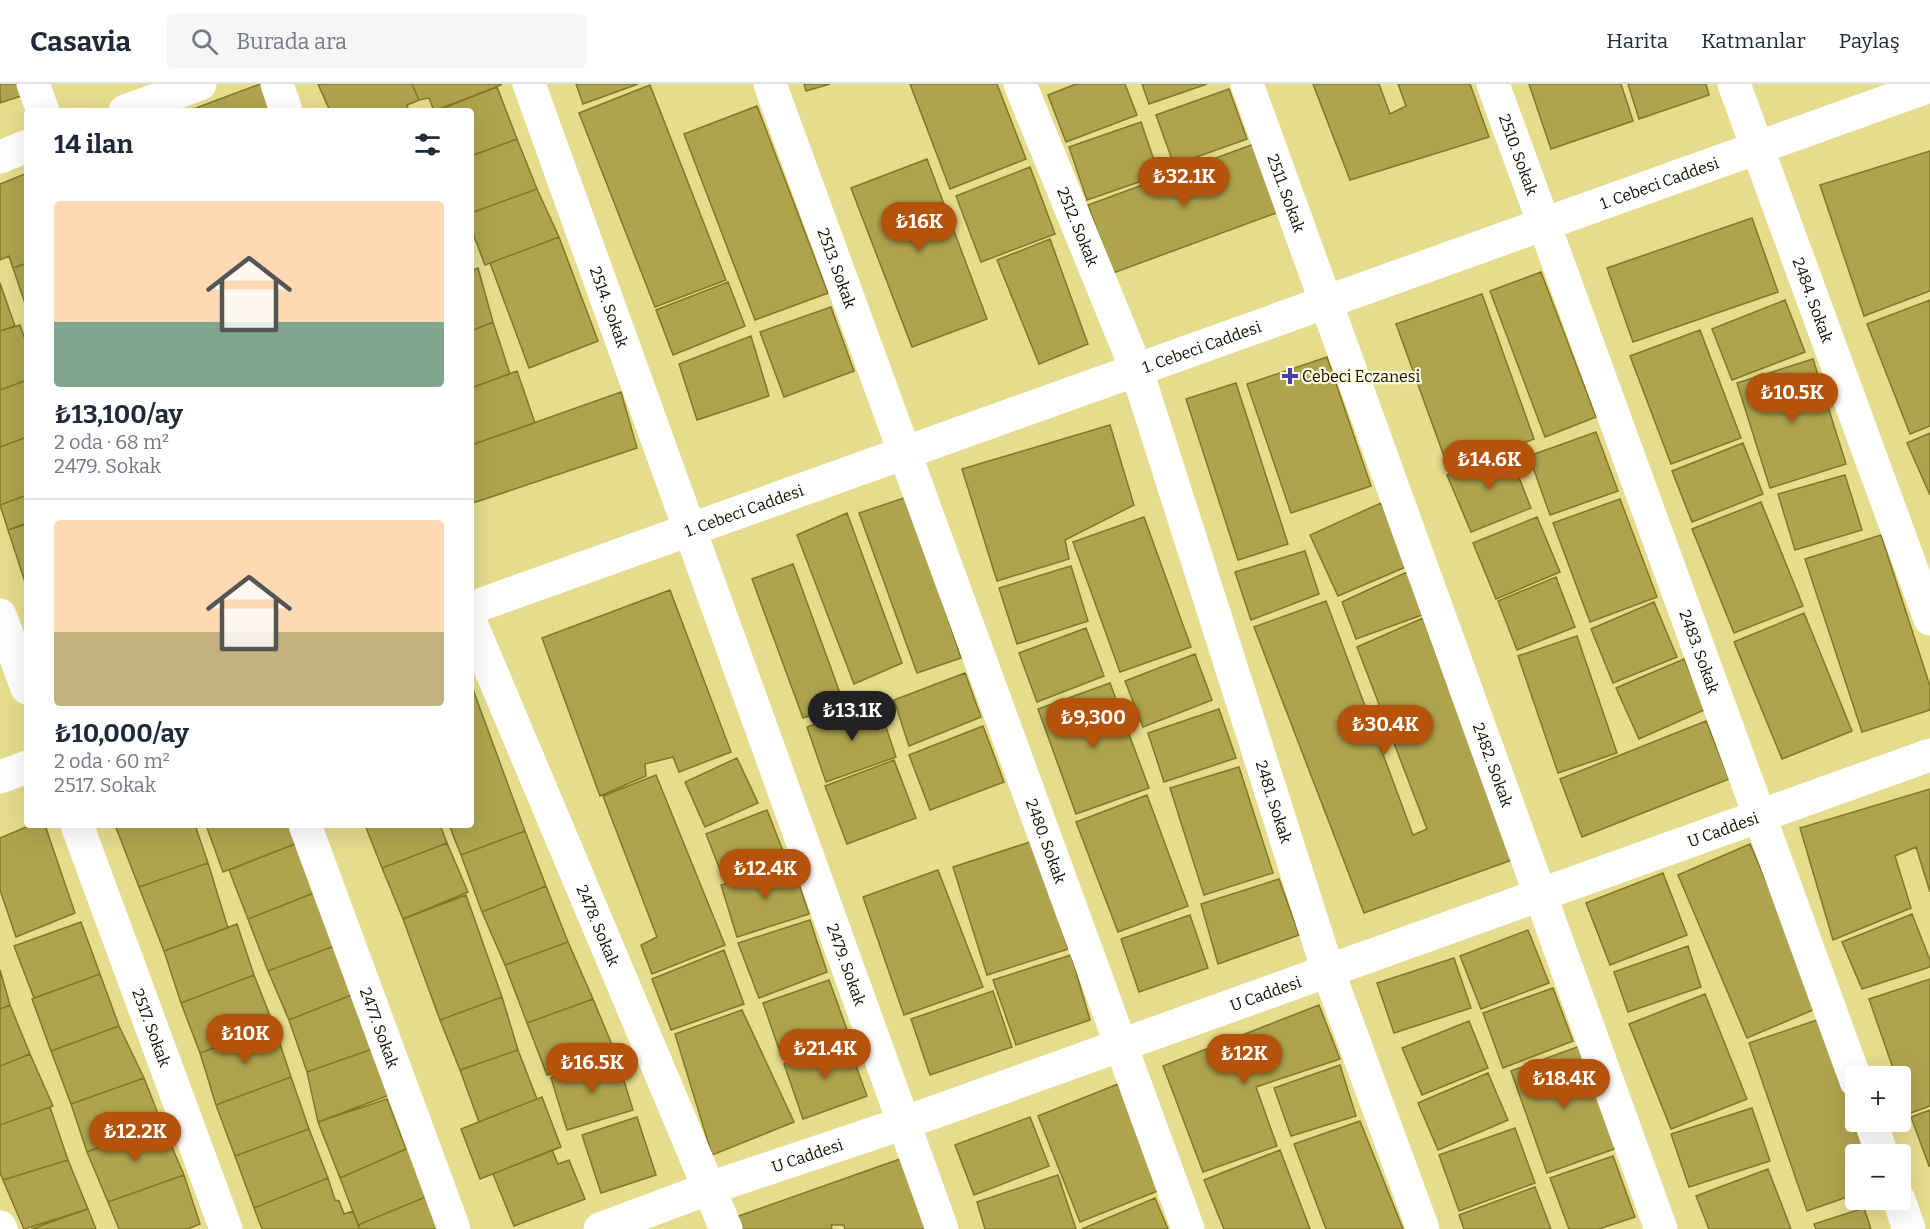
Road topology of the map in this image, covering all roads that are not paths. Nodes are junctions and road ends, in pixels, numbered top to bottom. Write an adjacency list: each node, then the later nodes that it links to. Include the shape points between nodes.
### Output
1 (33, 84): 11 (street)
2 (200, 84): 12 (street)
3 (276, 84): 13 (street)
4 (529, 84): 21 (street, 2514. Sokak)
5 (770, 84): 20 (street, 2513. Sokak)
6 (1020, 84): 19 (street, 2512. Sokak)
7 (1247, 84): 18 (street, 2511. Sokak)
8 (1493, 84): 17 (street, 2510. Sokak)
9 (1734, 84): 15 (street, 2484. Sokak)
10 (1930, 86): 15 (street, 1. Cebeci Caddesi)
11 (41, 108)
12 (133, 108)
13 (285, 108)
14 (24, 147): 16 (street)
15 (1756, 148): 17 (street, 1. Cebeci Caddesi); 24 (street, 2484. Sokak)
16 (0, 156)
17 (1544, 224): 18 (street, 1. Cebeci Caddesi); 30 (street, 2483. Sokak)
18 (1324, 303): 19 (street, 1. Cebeci Caddesi); 33 (street, 2482. Sokak)
19 (1137, 371): 20 (street, 1. Cebeci Caddesi); 34 (street, 2481. Sokak)
20 (903, 453): 21 (street, 1. Cebeci Caddesi); 35 (street, 2480. Sokak)
21 (690, 530): 22 (street, 1. Cebeci Caddesi); 37 (street, 2479. Sokak)
22 (474, 607)
23 (0, 615): 26 (street)
24 (1930, 620)
25 (474, 630): 38 (street, 2478. Sokak)
26 (24, 680)
27 (1930, 755): 30 (street, U Caddesi)
28 (24, 768): 29 (street)
29 (0, 777)
30 (1759, 816): 33 (street, U Caddesi); 36 (street, 2483. Sokak)
31 (79, 828): 40 (street, 2517. Sokak)
32 (306, 828): 41 (street, 2477. Sokak)
33 (1540, 895): 34 (street, U Caddesi); 47 (street, 2482. Sokak)
34 (1328, 970): 35 (street, U Caddesi); 46 (street, 2481. Sokak)
35 (1120, 1045): 37 (street, U Caddesi); 45 (street, 2480. Sokak)
36 (1851, 1066)
37 (904, 1123): 38 (street, U Caddesi); 44 (street, 2479. Sokak)
38 (710, 1188): 42 (street, U Caddesi); 43 (street, 2478. Sokak)
39 (1902, 1210): 48 (street)
40 (226, 1229)
41 (454, 1229)
42 (600, 1229)
43 (726, 1229)
44 (942, 1229)
45 (1188, 1229)
46 (1423, 1229)
47 (1661, 1229)
48 (1909, 1229)

